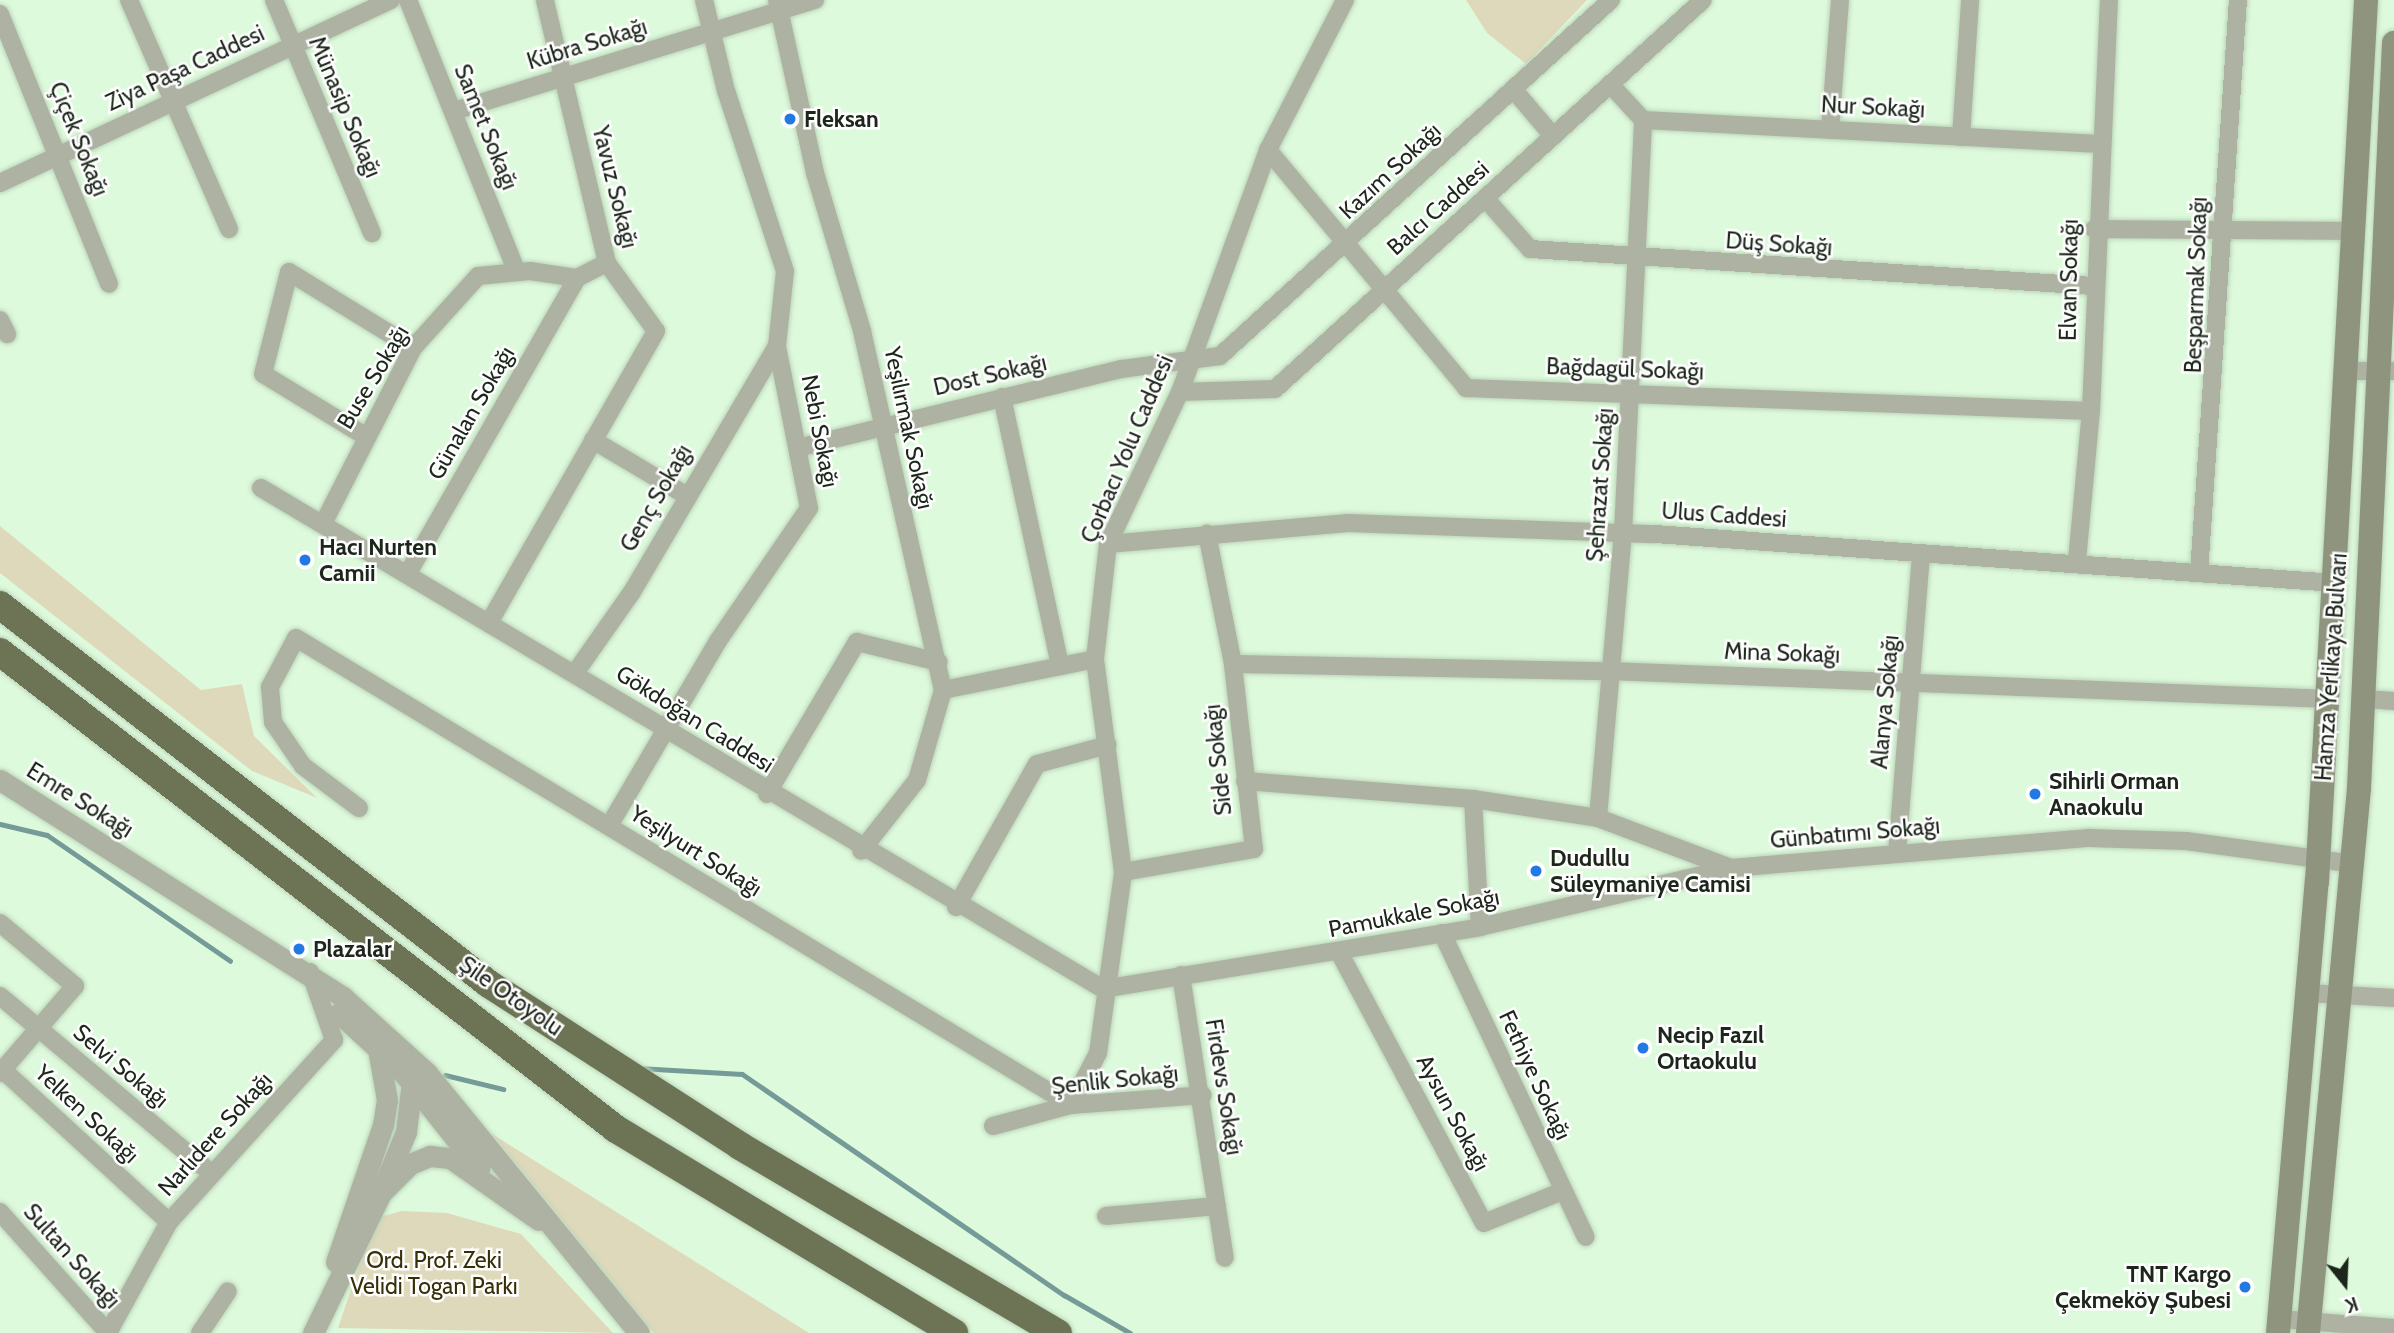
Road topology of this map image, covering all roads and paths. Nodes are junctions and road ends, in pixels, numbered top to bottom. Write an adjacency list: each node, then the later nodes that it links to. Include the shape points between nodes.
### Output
1 (129, 0): 24 (street)
2 (274, 0): 20 (street, Münasip Sokağı)
3 (391, 0): 20 (street, Ziya Paşa Caddesi)
4 (408, 0): 25 (street, Samet Sokağı)
5 (545, 0): 21 (street, Yavuz Sokağı)
6 (704, 0): 18 (street, Nebi Sokağı)
7 (815, 0): 16 (street, Kübra Sokağı)
8 (1345, 0): 31 (street, Çorbacı Yolu Caddesi)
9 (1611, 0): 23 (street, Kazım Sokağı)
10 (1703, 0): 22 (street, Balcı Caddesi)
11 (1840, 0): 27 (street)
12 (1970, 0): 29 (street)
13 (2109, 0): 30 (street, Elvan Sokağı)
14 (2238, 0): 39 (street, Beşparmak Sokağı)
15 (2366, 0): 33 (main road, Hamza Yerlikaya Bulvarı)
16 (778, 5): 18 (street, Kübra Sokağı); 59 (street, Yeşilırmak Sokağı)
17 (0, 14): 32 (street, Çiçek Sokağı)
18 (711, 32): 21 (street, Kübra Sokağı); 50 (street, Nebi Sokağı, via 785,271)
19 (2394, 43): 34 (main road, Hamza Yerlikaya Bulvarı)
20 (293, 46): 24 (street, Ziya Paşa Caddesi); 41 (street, Münasip Sokağı)
21 (564, 78): 25 (street, Kübra Sokağı); 44 (street, Yavuz Sokağı)
22 (1610, 84): 26 (street); 28 (street, Balcı Caddesi)
23 (1513, 89): 28 (street); 42 (street, Kazım Sokağı)
24 (172, 98): 32 (street, Ziya Paşa Caddesi); 37 (street)
25 (454, 111): 45 (street, Samet Sokağı)
26 (1643, 120): 27 (street, Nur Sokağı); 43 (street, Şehrazat Sokağı)
27 (1830, 130): 29 (street, Nur Sokağı)
28 (1553, 136): 36 (street, Balcı Caddesi)
29 (1961, 137): 30 (street, Nur Sokağı)
30 (2100, 144): 38 (street, Elvan Sokağı)
31 (1268, 150): 42 (street, Bağdagül Sokağı); 52 (street, Çorbacı Yolu Caddesi)
32 (61, 154): 35 (street, Ziya Paşa Caddesi); 47 (street, Çiçek Sokağı)
33 (2357, 167): 34 (street); 40 (main road, Hamza Yerlikaya Bulvarı)
34 (2390, 169): 53 (main road, Hamza Yerlikaya Bulvarı)
35 (0, 183)
36 (1485, 198): 43 (street, Düş Sokağı, via 1530,249); 49 (street, Balcı Caddesi)
37 (229, 229)
38 (2094, 229): 39 (street); 48 (street, Elvan Sokağı)
39 (2223, 230): 40 (street); 72 (street, Beşparmak Sokağı)
40 (2354, 231): 54 (main road, Hamza Yerlikaya Bulvarı)
41 (372, 233)
42 (1347, 245): 49 (street, Bağdagül Sokağı); 52 (street, Kazım Sokağı, via 1220,356)
43 (1637, 258): 48 (street, Düş Sokağı); 56 (street, Şehrazat Sokağı)
44 (607, 263): 46 (street); 61 (street, Yavuz Sokağı, via 656,331)
45 (517, 272): 46 (street, Buse Sokağı); 51 (street, Buse Sokağı, via 478,276)
46 (577, 278): 71 (street, Günalan Sokağı)
47 (109, 284)
48 (2093, 286): 58 (street, Elvan Sokağı)
49 (1384, 290): 55 (street, Balcı Caddesi, via 1275,389); 56 (street, Bağdagül Sokağı, via 1466,388)
50 (777, 346): 62 (street, Nebi Sokağı); 64 (street, Genç Sokağı)
51 (413, 348): 60 (street, Buse Sokağı); 60 (street, via 289,272 263,374)
52 (1193, 358): 55 (street, Çorbacı Yolu Caddesi); 57 (street, Dost Sokağı)
53 (2386, 370): 54 (street); 86 (main road, Hamza Yerlikaya Bulvarı)
54 (2347, 371): 73 (main road, Hamza Yerlikaya Bulvarı)
55 (1180, 392): 68 (street, Çorbacı Yolu Caddesi)
56 (1631, 394): 58 (street, Bağdagül Sokağı); 66 (street, Şehrazat Sokağı)
57 (1002, 397): 59 (street, Dost Sokağı); 80 (street)
58 (2091, 411): 70 (street, Elvan Sokağı)
59 (882, 426): 62 (street, Dost Sokağı); 78 (street, Yeşilırmak Sokağı)
60 (365, 436): 65 (street, Buse Sokağı)
61 (593, 440): 64 (street); 75 (street, Yavuz Sokağı)
62 (801, 447): 88 (street, Nebi Sokağı, via 809,508)
63 (261, 488): 65 (street, Gökdoğan Caddesi)
64 (684, 494): 82 (street, Genç Sokağı, via 632,592)
65 (324, 522): 71 (street, Gökdoğan Caddesi)
66 (1623, 532): 67 (street, Ulus Caddesi, via 1348,523); 69 (street, Ulus Caddesi); 81 (street, Şehrazat Sokağı)
67 (1207, 534): 68 (street, Ulus Caddesi); 79 (street, Side Sokağı)
68 (1108, 544): 77 (street, Çorbacı Yolu Caddesi)
69 (1921, 555): 70 (street, Ulus Caddesi); 83 (street, Alanya Sokağı)
70 (2077, 561): 72 (street, Ulus Caddesi)
71 (408, 573): 75 (street, Gökdoğan Caddesi)
72 (2199, 573): 73 (street, Ulus Caddesi)
73 (2336, 583): 85 (main road, Hamza Yerlikaya Bulvarı)
74 (0, 605): 146 (highway, Şile Otoyolu, via 489,984 740,1146)
75 (490, 621): 82 (street, Gökdoğan Caddesi)
76 (0, 652): 145 (highway, Şile Otoyolu, via 616,1129)
77 (1095, 659): 80 (street); 89 (street, Çorbacı Yolu Caddesi)
78 (939, 662): 84 (street, Yeşilırmak Sokağı); 92 (street, via 857,642)
79 (1233, 664): 81 (street, Mina Sokağı); 91 (street, Side Sokağı)
80 (1060, 666): 84 (street)
81 (1609, 671): 83 (street, Mina Sokağı); 95 (street, Şehrazat Sokağı)
82 (575, 673): 88 (street, Gökdoğan Caddesi)
83 (1911, 683): 85 (street, Mina Sokağı); 98 (street, Alanya Sokağı)
84 (943, 691): 97 (street, Yeşilırmak Sokağı, via 916,780)
85 (2329, 699): 99 (main road, Hamza Yerlikaya Bulvarı)
86 (2364, 699): 87 (street); 100 (main road, Hamza Yerlikaya Bulvarı)
87 (2394, 701)
88 (667, 727): 92 (street, Gökdoğan Caddesi); 96 (street, Nebi Sokağı)
89 (1108, 745): 102 (street, Çorbacı Yolu Caddesi); 103 (street, via 1037,764)
90 (0, 780): 108 (street, Emre Sokağı)
91 (1245, 781): 93 (street, Günbatımı Sokağı); 102 (street, Side Sokağı, via 1254,849)
92 (767, 794): 97 (street, Gökdoğan Caddesi)
93 (1473, 799): 95 (street, Günbatımı Sokağı); 105 (street)
94 (359, 808): 96 (street, Yeşilyurt Sokağı, via 303,766 273,722 270,687 296,638)
95 (1598, 818): 101 (street, Günbatımı Sokağı)
96 (609, 826): 120 (street, Yeşilyurt Sokağı, via 858,982)
97 (861, 851): 103 (street, Gökdoğan Caddesi)
98 (1897, 853): 99 (street, Günbatımı Sokağı, via 2145,839); 101 (street, Günbatımı Sokağı)
99 (2319, 863): 100 (street, Günbatımı Sokağı); 111 (main road, Hamza Yerlikaya Bulvarı)
100 (2353, 864): 112 (main road, Hamza Yerlikaya Bulvarı)
101 (1731, 868): 105 (street, Pamukkale Sokağı)
102 (1123, 872): 110 (street, Çorbacı Yolu Caddesi)
103 (956, 907): 110 (street, Gökdoğan Caddesi)
104 (0, 923): 115 (street, via 75,986)
105 (1480, 927): 106 (street, Pamukkale Sokağı)
106 (1442, 933): 107 (street, Pamukkale Sokağı); 127 (street, Fethiye Sokağı)
107 (1339, 952): 109 (street, Pamukkale Sokağı); 127 (street, Aysun Sokağı, via 1484,1223)
108 (310, 971): 116 (street, via 334,1008); 118 (street, Emre Sokağı, via 408,1056); 125 (street, Narlıdere Sokağı, via 334,1040)
109 (1181, 975): 110 (street, Pamukkale Sokağı); 119 (street, Firdevs Sokağı)
110 (1103, 989): 120 (street, Çorbacı Yolu Caddesi, via 1098,1053)
111 (2308, 993): 112 (street); 138 (main road, Hamza Yerlikaya Bulvarı)
112 (2341, 995): 114 (street); 139 (main road, Hamza Yerlikaya Bulvarı)
113 (0, 996): 115 (street, Selvi Sokağı)
114 (2394, 998)
115 (39, 1031): 117 (street); 125 (street, Selvi Sokağı)
116 (379, 1049): 118 (street); 122 (street, via 387,1100)
117 (1, 1071): 132 (street, Yelken Sokağı)
118 (420, 1079): 121 (street); 124 (street)
119 (1203, 1095): 120 (street, Şenlik Sokağı); 129 (street, Firdevs Sokağı)
120 (1072, 1105): 123 (street, Şenlik Sokağı)
121 (420, 1109): 122 (street); 124 (street, via 449,1112 484,1153); 126 (street); 128 (street)
122 (383, 1125): 137 (street, via 332,1270)
123 (993, 1126)
124 (498, 1158): 134 (street)
125 (211, 1173): 132 (street, Narlıdere Sokağı)
126 (491, 1183): 128 (street, via 450,1158 430,1156 411,1164); 134 (street)
127 (1563, 1191): 133 (street, Fethiye Sokağı)
128 (380, 1193): 137 (street)
129 (1217, 1206): 131 (street); 135 (street, Firdevs Sokağı)
130 (0, 1212): 141 (street, Sultan Sokağı)
131 (1106, 1216)
132 (169, 1222): 141 (street, Narlıdere Sokağı)
133 (1586, 1237)
134 (571, 1245): 144 (street)
135 (1225, 1258)
136 (228, 1291): 142 (street)
137 (330, 1302): 143 (street)
138 (2279, 1326): 139 (street)
139 (2308, 1327): 140 (street)
140 (2394, 1328)
141 (108, 1333)
142 (200, 1333)
143 (313, 1333)
144 (639, 1333)
145 (954, 1333)
146 (1058, 1333)

